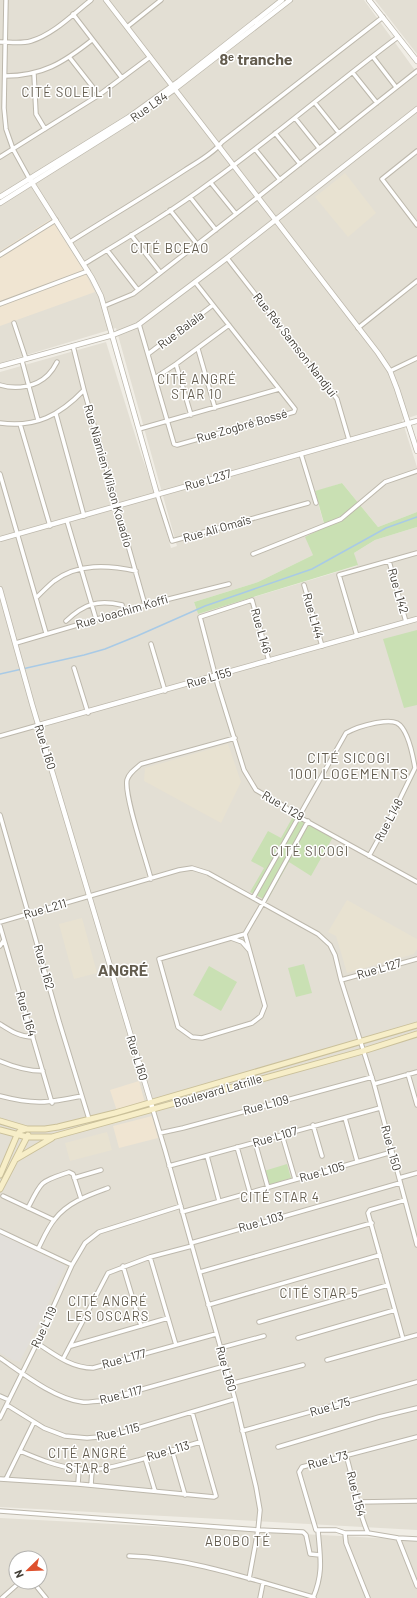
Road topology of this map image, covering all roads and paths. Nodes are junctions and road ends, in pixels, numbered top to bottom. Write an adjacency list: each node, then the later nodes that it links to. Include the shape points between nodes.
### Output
1 (91, 0): 9 (street)
2 (106, 0): 11 (street)
3 (161, 0): 11 (street)
4 (282, 0): 26 (street, Rue L84)
5 (290, 0): 26 (street, Rue L84)
6 (369, 0): 10 (street)
7 (6, 1): 8 (street); 15 (street)
8 (0, 2)
9 (73, 14): 13 (street); 15 (street, via 55,29 31,41)
10 (383, 17): 12 (street); 35 (street)
11 (127, 27): 16 (street)
12 (398, 37): 17 (street); 19 (street)
13 (92, 40): 18 (street); 24 (street)
14 (0, 42): 15 (street)
15 (6, 42): 23 (street)
16 (150, 57): 24 (street); 26 (street)
17 (373, 57): 21 (street); 25 (street)
18 (70, 58): 22 (street); 27 (street)
19 (417, 61)
20 (417, 71): 25 (street)
21 (353, 72): 28 (street); 29 (street)
22 (34, 74): 23 (street); 32 (street, via 36,114)
23 (4, 76): 37 (street, via 6,129)
24 (122, 78): 27 (street)
25 (396, 87): 29 (street)
26 (174, 88): 35 (street); 43 (street, Rue L84); 45 (street, Rue L84, via 117,130)
27 (99, 95): 32 (street)
28 (315, 103): 31 (street); 34 (street)
29 (377, 103): 34 (street)
30 (417, 109): 54 (street)
31 (295, 118): 33 (street); 36 (street)
32 (45, 129): 37 (street)
33 (275, 133): 38 (street); 41 (street)
34 (339, 133): 36 (street)
35 (218, 146): 42 (street); 58 (street, via 150,193)
36 (319, 148): 41 (street)
37 (13, 149): 40 (street); 43 (street)
38 (255, 149): 42 (street); 44 (street)
39 (417, 151): 55 (street, via 382,179)
40 (0, 157)
41 (300, 164): 44 (street)
42 (233, 166): 46 (street); 49 (street)
43 (29, 178): 45 (street); 47 (street, Rue L84)
44 (280, 180): 49 (street)
45 (32, 182): 50 (street, Rue L84); 53 (street)
46 (211, 183): 48 (street); 52 (street)
47 (0, 197)
48 (190, 197): 51 (street); 56 (street)
49 (258, 197): 52 (street); 54 (street)
50 (0, 203)
51 (170, 210): 57 (street); 59 (street)
52 (236, 214): 56 (street)
53 (56, 220): 58 (street); 61 (street)
54 (276, 220): 62 (street); 75 (street)
55 (417, 225)
56 (216, 230): 59 (street)
57 (131, 235): 60 (street); 65 (street)
58 (70, 242): 63 (street)
59 (197, 244): 65 (street)
60 (107, 250): 63 (street); 68 (street)
61 (0, 254)
62 (227, 258): 67 (street); 101 (street, Rue Rév Samson Nandjui, via 337,399)
63 (84, 264): 64 (street)
64 (88, 271): 69 (street); 71 (street)
65 (160, 272): 68 (street)
66 (417, 281): 75 (street)
67 (195, 282): 70 (street, Rue Zogbré Bossé); 73 (street)
68 (138, 290): 71 (street)
69 (0, 304)
70 (213, 305): 74 (street, Rue Zogbré Bossé); 79 (street, Rue Balala)
71 (104, 306): 76 (street)
72 (14, 323): 81 (street)
73 (139, 324): 76 (street); 79 (street, Rue Zogbré Bossé)
74 (229, 325): 78 (street); 90 (street, Rue Zogbré Bossé)
75 (358, 328): 85 (street)
76 (113, 335): 77 (street); 100 (street)
77 (73, 346): 81 (street); 89 (street, Rue Niamien Wilson Kouadio)
78 (198, 349): 83 (street); 91 (street)
79 (148, 354): 86 (street, Rue Zogbré Bossé)
80 (417, 358): 85 (street)
81 (24, 360): 84 (street); 88 (street)
82 (57, 362): 88 (street, via 49,374)
83 (176, 364): 86 (street); 93 (street)
84 (0, 366)
85 (390, 371): 99 (street)
86 (155, 378): 96 (street, Rue Zogbré Bossé)
87 (0, 385): 88 (street, via 12,388)
88 (28, 386): 94 (street)
89 (84, 390): 92 (street, via 72,403); 109 (street, Rue Niamien Wilson Kouadio)
90 (279, 390): 91 (street); 96 (street, Rue Zogbré Bossé, via 295,409 294,412 177,445 173,442)
91 (216, 408): 93 (street)
92 (56, 414): 94 (street); 110 (street)
93 (191, 415): 96 (street)
94 (38, 420): 98 (street)
95 (417, 421): 99 (street, Rue L237)
96 (167, 422): 100 (street)
97 (0, 423): 98 (street)
98 (20, 424): 112 (street)
99 (409, 424): 101 (street, Rue L237); 102 (street)
100 (139, 429): 106 (street)
101 (349, 440): 103 (street, Rue L237)
102 (417, 451)
103 (301, 454): 106 (street, Rue L237); 108 (street)
104 (417, 471): 116 (street, via 385,482 341,519)
105 (0, 474): 113 (street)
106 (157, 494): 107 (street, Rue Ali Omaïs, via 172,541); 109 (street, Rue L237)
107 (308, 503)
108 (316, 503)
109 (117, 506): 110 (street, Rue L237); 119 (street, Rue Niamien Wilson Kouadio)
110 (84, 516): 111 (street, Rue L237)
111 (67, 521): 112 (street, Rue L237); 118 (street)
112 (50, 526): 113 (street, Rue L237)
113 (17, 535): 114 (street, Rue L237); 123 (street)
114 (0, 539)
115 (417, 552): 117 (street)
116 (253, 554)
117 (389, 561): 132 (street, Rue L142); 134 (street, via 339,575)
118 (81, 569): 119 (street, via 110,566); 123 (street, via 58,578); 126 (street)
119 (136, 571): 128 (street, Rue Niamien Wilson Kouadio)
120 (229, 584): 128 (street, Rue Joachim Koffi)
121 (304, 585): 137 (street, Rue L144)
122 (0, 589): 125 (street, Rue L160)
123 (36, 598): 133 (street)
124 (252, 600): 138 (street, Rue L146); 140 (street, Rue L129, via 200,617)
125 (2, 602): 135 (street, Rue L160)
126 (91, 604): 127 (street, via 108,602); 129 (street); 131 (street, via 76,611)
127 (122, 605)
128 (145, 605): 129 (street, Rue Joachim Koffi)
129 (96, 619): 133 (street, Rue Joachim Koffi)
130 (417, 619): 132 (street, Rue L155)
131 (66, 621)
132 (406, 622): 134 (street, Rue L155)
133 (46, 633): 135 (street, Rue Joachim Koffi)
134 (357, 636): 137 (street, Rue L155)
135 (16, 643): 143 (street, Rue L160)
136 (151, 644): 141 (street)
137 (322, 646): 138 (street, Rue L155)
138 (269, 661): 140 (street, Rue L155)
139 (74, 668): 142 (street)
140 (216, 676): 141 (street, Rue L155); 145 (street, Rue L129)
141 (165, 691): 142 (street, Rue L155)
142 (88, 713): 143 (street, Rue L155)
143 (39, 726): 144 (street, Rue L155); 152 (street, Rue L160)
144 (0, 736)
145 (235, 738): 147 (street, Rue L129, via 244,770 253,786); 150 (street, via 141,764 131,773 127,794)
146 (0, 815): 155 (street, Rue L162)
147 (299, 817): 148 (street, Rue L129); 149 (street, Rue L148, via 346,733 379,722 396,723 402,727 406,735 415,768); 153 (street, Rue L148)
148 (308, 821): 149 (street, Rue L129); 154 (street)
149 (370, 856): 151 (street, Rue L129)
150 (151, 879): 152 (street, Rue L211); 153 (street, Rue L211, via 179,870 198,868)
151 (417, 882)
152 (89, 896): 155 (street, Rue L211); 180 (street, Rue L160)
153 (253, 898): 154 (street, Rue L211)
154 (263, 903): 158 (street); 164 (street, Rue L150, via 318,934 330,944)
155 (29, 914): 156 (street, Rue L211); 178 (street, Rue L162)
156 (0, 922)
157 (0, 926): 160 (street, Rue L164)
158 (245, 934): 159 (street); 162 (street)
159 (231, 938): 162 (street, via 242,942); 162 (street, via 159,959 178,1027 186,1034 202,1038 252,1023 261,1016 265,1006)
160 (4, 940): 161 (street); 168 (street, Rue L164)
161 (0, 946)
162 (249, 950)
163 (417, 959): 164 (street, Rue L127)
164 (341, 980): 169 (street, Rue L150)
165 (0, 1024): 168 (street, via 13,1033)
166 (417, 1025): 169 (main road, Boulevard Latrille)
167 (417, 1034): 170 (main road, Boulevard Latrille)
168 (33, 1038): 172 (street, Rue L164)
169 (360, 1042): 170 (street, Rue L150); 180 (main road, Boulevard Latrille)
170 (364, 1051): 175 (street, Rue L150); 183 (main road, Boulevard Latrille)
171 (0, 1061): 172 (street, via 31,1071)
172 (43, 1071): 179 (street, Rue L164)
173 (417, 1072): 174 (street)
174 (408, 1074): 176 (street); 181 (street)
175 (372, 1077): 176 (street, Rue L150); 190 (street, Rue L109)
176 (374, 1084): 182 (street, Rue L150)
177 (0, 1096): 179 (street, via 19,1101)
178 (82, 1096): 179 (street); 185 (street, Rue L162)
179 (52, 1103)
180 (150, 1103): 183 (street, Rue L160); 185 (main road, Boulevard Latrille)
181 (417, 1105)
182 (380, 1108): 184 (street, Rue L107); 197 (street, Rue L150)
183 (153, 1110): 190 (street, Rue L160); 194 (main road, Boulevard Latrille)
184 (345, 1118): 187 (street, Rue L107); 201 (street)
185 (89, 1119): 188 (main road, Boulevard Latrille, via 45,1129)
186 (0, 1121): 188 (main road)
187 (314, 1126): 192 (street, Rue L107); 199 (street)
188 (27, 1129): 191 (main road); 193 (main road)
189 (0, 1130): 191 (main road, Boulevard Latrille)
190 (160, 1133): 202 (street, Rue L160)
191 (17, 1135): 193 (main road, Boulevard Latrille); 205 (main road)
192 (282, 1135): 195 (street, Rue L107); 208 (street)
193 (27, 1137): 194 (main road, Boulevard Latrille); 200 (main road)
194 (52, 1137): 200 (main road)
195 (255, 1142): 196 (street, Rue L107); 211 (street)
196 (238, 1147): 198 (street, Rue L107); 213 (street)
197 (392, 1152): 201 (street, Rue L105); 207 (street, Rue L150)
198 (207, 1156): 202 (street, Rue L107); 217 (street)
199 (322, 1156)
200 (14, 1161): 212 (main road)
201 (357, 1161): 208 (street, Rue L105)
202 (170, 1166): 218 (street, Rue L160)
203 (102, 1170): 206 (street)
204 (417, 1173): 207 (street)
205 (0, 1175)
206 (74, 1178): 215 (street); 219 (street, via 69,1172 43,1182)
207 (399, 1178): 209 (street, Rue L150)
208 (296, 1179): 211 (street, Rue L105)
209 (400, 1183): 216 (street, Rue L150); 224 (street, Rue L103)
210 (108, 1188): 215 (street)
211 (268, 1188): 213 (street, Rue L105)
212 (0, 1190)
213 (250, 1192): 217 (street, Rue L105)
214 (3, 1196): 219 (street)
215 (81, 1199): 221 (street, via 71,1204)
216 (405, 1200): 222 (street, via 370,1210 368,1213); 225 (street, Rue L150)
217 (220, 1201): 220 (street, Rue L105)
218 (181, 1206): 220 (street, Rue L160); 229 (street, Rue L119, via 100,1232 84,1243)
219 (28, 1208): 221 (street)
220 (182, 1212): 224 (street, Rue L160)
221 (54, 1220): 226 (street)
222 (372, 1223): 227 (street); 231 (street)
223 (0, 1231): 226 (street)
224 (191, 1244): 228 (street, Rue L103); 231 (street, Rue L160)
225 (417, 1245)
226 (38, 1249): 229 (street)
227 (380, 1255): 232 (street); 233 (street)
228 (150, 1257): 230 (street, Rue L103); 235 (street)
229 (72, 1265): 243 (street, Rue L119)
230 (123, 1266): 237 (street); 245 (street, Rue L103, via 106,1275)
231 (200, 1272): 233 (street, Rue L160)
232 (388, 1285): 234 (street); 236 (street)
233 (208, 1305): 238 (street, Rue L160)
234 (395, 1310): 241 (street); 242 (street)
235 (168, 1318): 237 (street); 244 (street)
236 (259, 1322)
237 (141, 1326): 245 (street)
238 (216, 1334): 244 (street, Rue L177); 246 (street, Rue L160)
239 (417, 1335): 242 (street)
240 (264, 1336): 246 (street)
241 (298, 1338)
242 (403, 1339): 249 (street)
243 (37, 1343): 248 (street, Rue L177); 252 (street, Rue L119)
244 (176, 1345): 248 (street, Rue L177, via 93,1368 82,1368)
245 (71, 1346): 248 (street, Rue L103)
246 (220, 1348): 251 (street, Rue L160)
247 (0, 1358): 252 (street, Rue L117)
248 (63, 1359)
249 (327, 1360)
250 (303, 1365): 254 (street)
251 (225, 1366): 252 (street, Rue L117, via 90,1402 61,1396); 254 (street, Rue L160)
252 (21, 1372): 257 (street, Rue L119)
253 (417, 1382): 263 (street, Rue L75)
254 (230, 1384): 256 (street, Rue L160)
255 (0, 1396): 257 (street)
256 (235, 1399): 260 (street, Rue L115); 263 (street, Rue L160)
257 (9, 1400): 258 (street, Rue L119)
258 (7, 1405): 261 (street, Rue L119); 262 (street, Rue L115)
259 (417, 1408): 266 (street)
260 (192, 1412): 262 (street, Rue L115, via 98,1438 65,1436); 265 (street)
261 (0, 1418)
262 (34, 1422): 268 (street)
263 (242, 1431): 283 (street, Rue L160, via 260,1510)
264 (417, 1437): 269 (street, Rue L73)
265 (200, 1442): 267 (street, Rue L113); 278 (street, via 216,1496)
266 (278, 1447)
267 (172, 1450): 270 (street, Rue L113); 278 (street)
268 (20, 1451): 271 (street, Rue L113, via 41,1460); 274 (street)
269 (346, 1455): 280 (street, Rue L154); 282 (street, Rue L73, via 299,1469)
270 (145, 1458): 272 (street, Rue L113); 277 (street)
271 (79, 1469): 272 (street, Rue L113); 275 (street)
272 (92, 1470): 276 (street)
273 (0, 1479): 274 (street)
274 (6, 1479): 275 (street)
275 (78, 1484): 276 (street)
276 (91, 1485): 277 (street)
277 (154, 1491): 278 (street)
278 (185, 1495)
279 (417, 1501): 280 (street)
280 (359, 1502): 285 (street, Rue L154, via 361,1518)
281 (0, 1511): 283 (street)
282 (316, 1529): 284 (street); 288 (street)
283 (258, 1530): 288 (street, via 303,1532 310,1554); 290 (street, Rue L160)
284 (345, 1532): 285 (street); 299 (street, via 346,1543)
285 (368, 1533): 286 (street)
286 (398, 1538): 287 (street); 292 (street)
287 (417, 1539)
288 (320, 1555): 298 (street, via 320,1581)
289 (129, 1556): 290 (street, via 188,1563)
290 (249, 1579): 291 (street)
291 (263, 1583): 297 (street); 298 (street)
292 (417, 1586)
293 (11, 1590): 295 (street)
294 (40, 1590): 296 (street)
295 (2, 1598)
296 (46, 1598)
297 (260, 1598)
298 (313, 1598)
299 (368, 1598)

